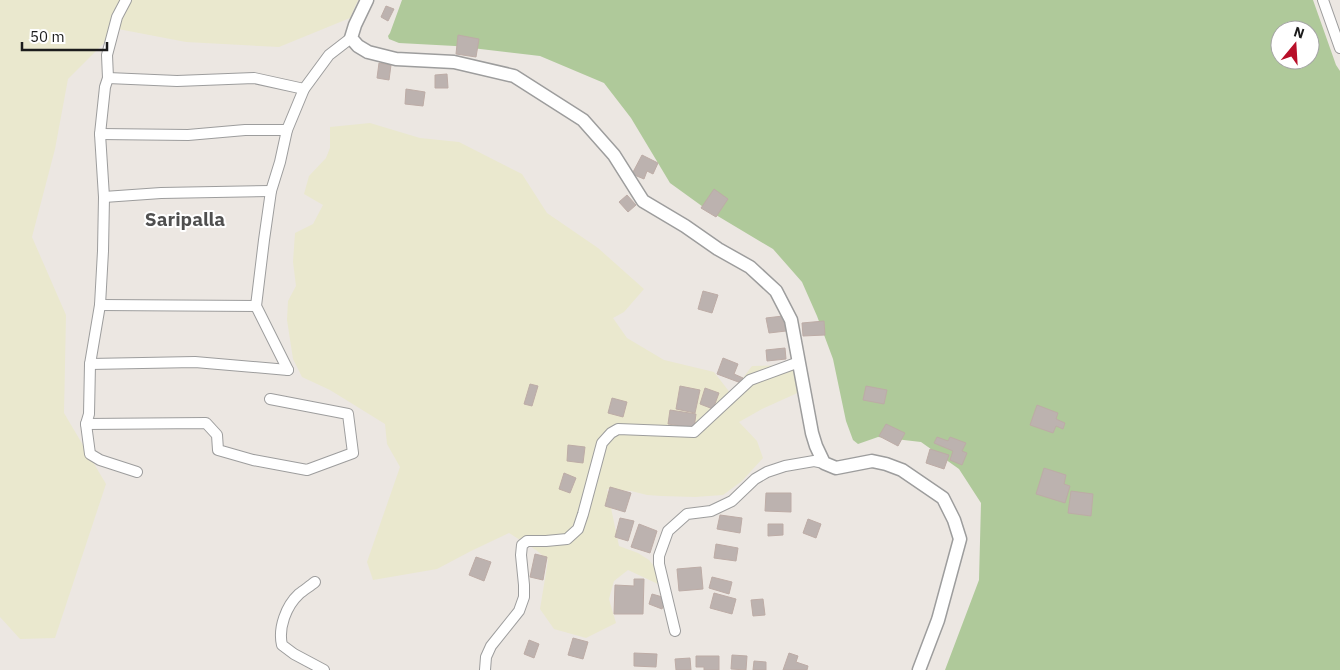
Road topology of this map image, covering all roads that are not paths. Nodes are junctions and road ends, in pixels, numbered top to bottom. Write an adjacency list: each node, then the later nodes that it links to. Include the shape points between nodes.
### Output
1 (126, 0): 6 (street, via 117,17 106,55)
2 (367, 0): 4 (street)
3 (1323, 0): 5 (street)
4 (351, 38): 7 (street, via 329,55); 14 (street, via 368,52 396,58 454,62 514,76 583,120 614,155 643,201 750,267 776,291 791,320)
5 (1340, 48)
6 (108, 78): 7 (street, via 177,81 254,78); 9 (street)
7 (304, 89): 8 (street)
8 (287, 130): 9 (street, via 245,130 188,136); 10 (street)
9 (100, 134): 11 (street)
10 (271, 191): 11 (street); 13 (street)
11 (104, 197): 12 (street)
12 (100, 305): 13 (street); 15 (street)
13 (256, 306): 15 (street, via 288,370 195,362)
14 (799, 362): 18 (street, via 812,433); 23 (street, via 750,380 694,432 618,429 611,433 602,443 578,529 567,539 527,541 522,545 524,597 519,611 491,646)
15 (90, 364): 17 (street)
16 (270, 400): 17 (street, via 348,414 353,453 307,470 218,450 217,435 206,423)
17 (86, 424): 19 (street, via 90,454)
18 (824, 463): 21 (street, via 814,461 767,472 732,501 711,511 687,514 668,531 658,556); 24 (street, via 836,468 872,461 902,470 943,498 954,520 960,539 938,620)
19 (137, 472)
20 (315, 582): 22 (street, via 288,608 280,637 282,645 294,654)
21 (675, 631)
22 (324, 670)
23 (485, 670)
24 (918, 670)

